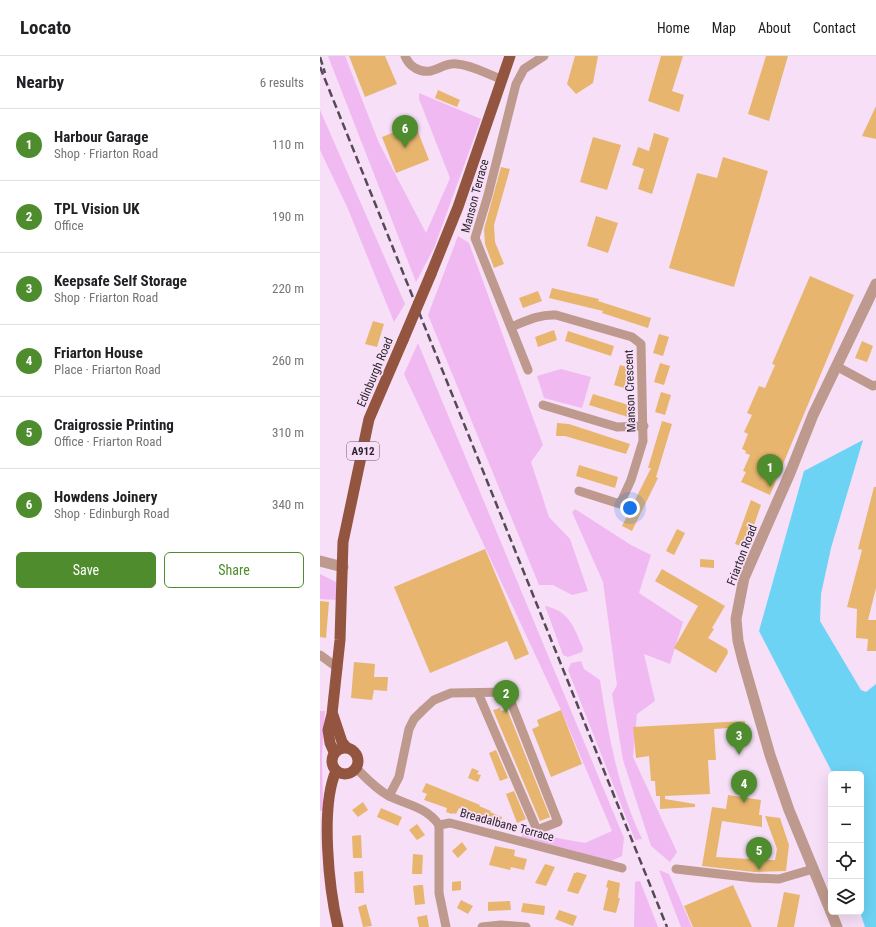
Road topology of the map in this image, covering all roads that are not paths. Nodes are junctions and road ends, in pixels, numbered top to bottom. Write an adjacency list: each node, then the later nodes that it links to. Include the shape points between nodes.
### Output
1 (405, 56): 4 (street, via 412,66 425,72 454,64)
2 (510, 56): 4 (main road, Edinburgh Road / A912)
3 (544, 56): 6 (street, Manson Terrace, via 524,69 516,84 475,238)
4 (501, 79): 14 (main road, Edinburgh Road / A912, bridge, via 458,207 369,419 343,542)
5 (876, 284): 7 (street, Friarton Road)
6 (511, 327): 8 (street, Manson Terrace); 11 (street, Manson Crescent, via 547,314 632,337 641,344)
7 (836, 366): 9 (street); 27 (street, Friarton Road, via 812,416 744,578 736,619 742,661 770,755)
8 (528, 370)
9 (876, 385)
10 (543, 405): 11 (street, via 617,427)
11 (644, 426): 12 (street, Manson Crescent, via 643,441 631,480 620,504)
12 (579, 491)
13 (320, 561): 14 (street)
14 (342, 567): 16 (main road, Edinburgh Road / A912)
15 (320, 655): 16 (street)
16 (338, 668): 18 (main road, Edinburgh Road / A912)
17 (478, 693): 17 (street, via 507,692 558,822 537,830); 23 (street, via 451,693 434,700 414,719 407,736 399,777)
18 (332, 714): 19 (main road, Edinburgh Road / A912, via 339,737); 20 (main road, Edinburgh Road / A912, via 328,730)
19 (346, 747): 20 (main road); 21 (main road, via 356,753)
20 (334, 752): 22 (main road, via 332,764)
21 (356, 768): 22 (main road); 23 (street, via 375,787)
22 (341, 772): 30 (main road, via 331,788 328,810 330,871)
23 (389, 796): 24 (street, via 428,813)
24 (439, 825): 25 (street, Breadalbane Terrace, via 450,823); 31 (street, via 439,893)
25 (622, 868)
26 (676, 869): 27 (street, via 754,878 779,878)
27 (813, 869): 28 (street, Friarton Road)
28 (828, 905)
29 (832, 915): 34 (street, Friarton Road)
30 (338, 927)
31 (446, 927)
32 (482, 927): 33 (street)
33 (526, 927)
34 (837, 927)

